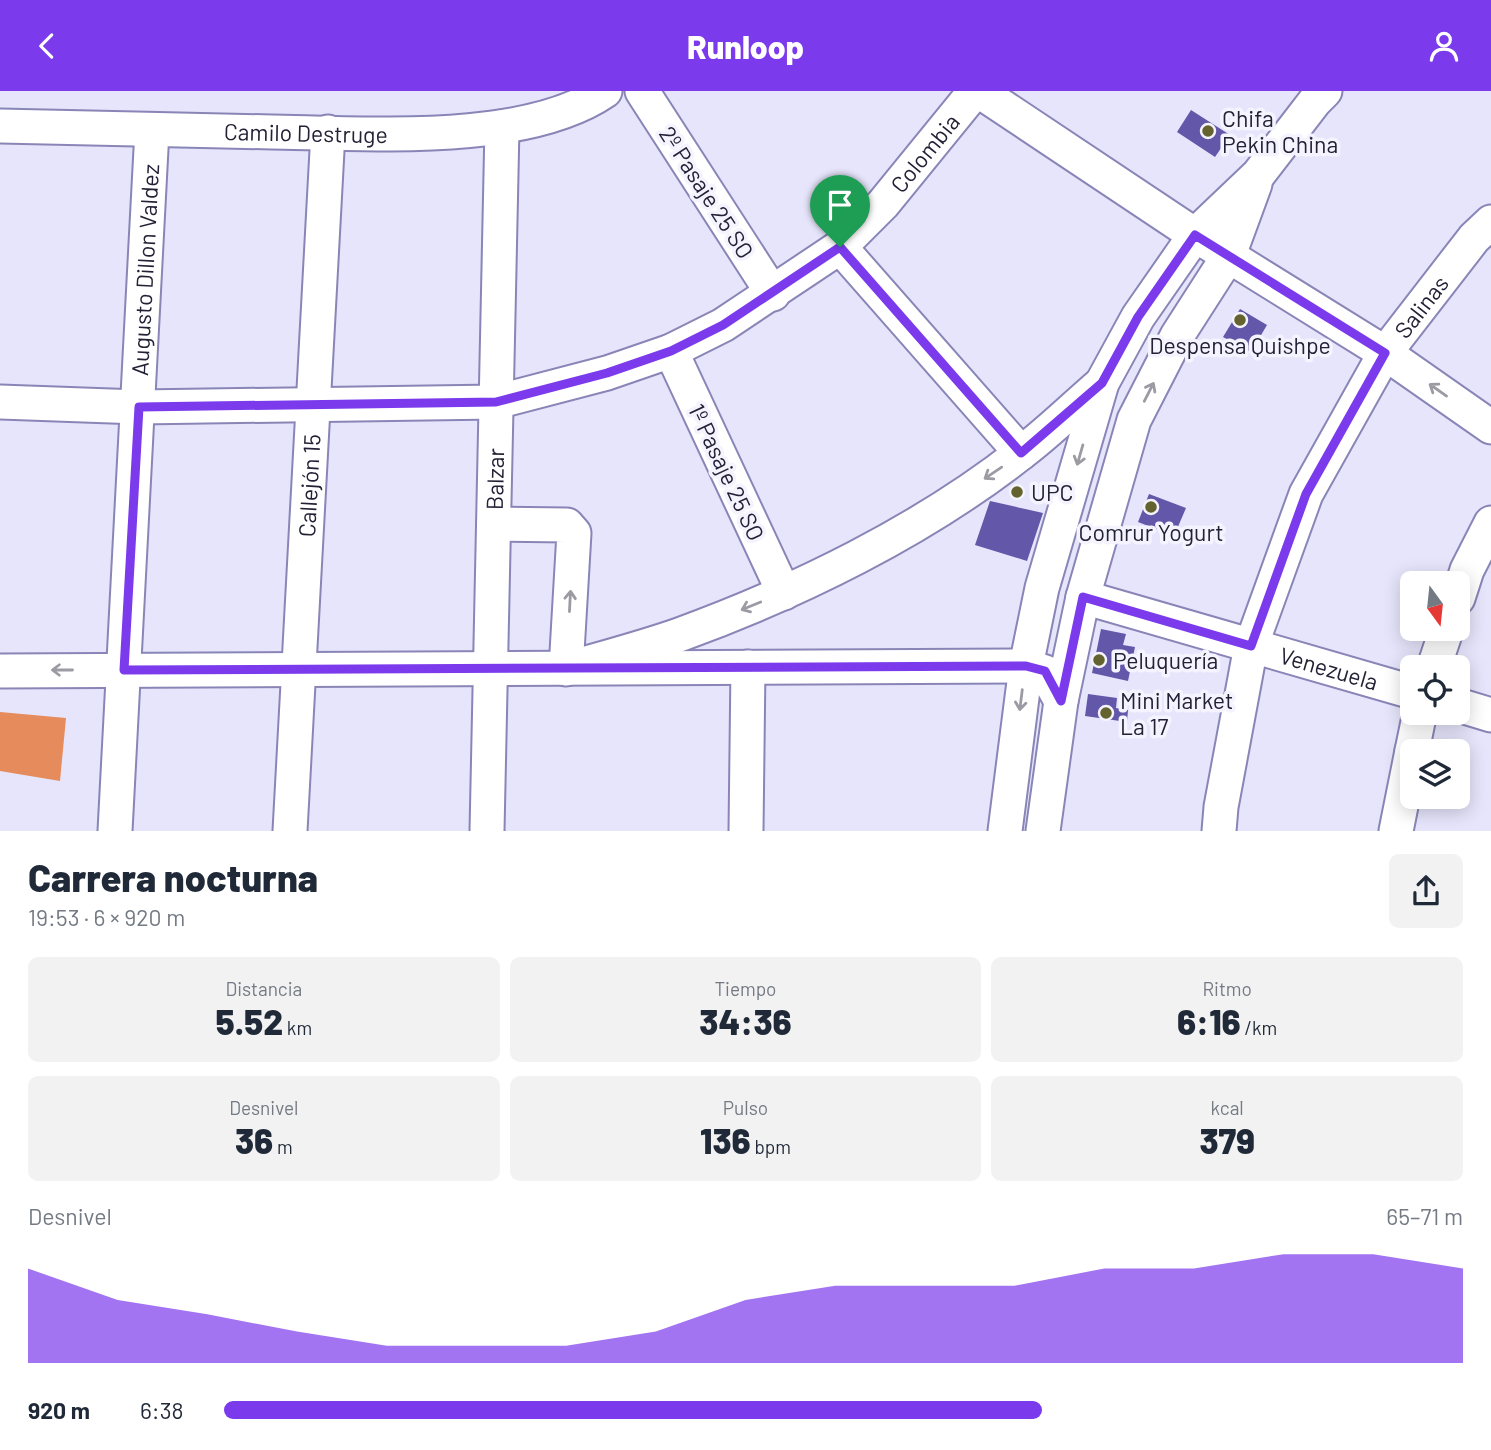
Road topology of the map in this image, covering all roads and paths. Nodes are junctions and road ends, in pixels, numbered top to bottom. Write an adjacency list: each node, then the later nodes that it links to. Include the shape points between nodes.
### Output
1 (605, 91): 6 (street, Camilo Destruge, via 557,115)
2 (642, 91): 14 (street, 2º Pasaje 25 SO)
3 (977, 91): 11 (street); 12 (street, Colombia, via 883,204)
4 (1313, 94): 9 (street)
5 (0, 126): 7 (street, Camilo Destruge)
6 (502, 127): 8 (street, Camilo Destruge, via 429,133); 19 (street, Balzar)
7 (152, 130): 8 (street, Camilo Destruge); 21 (street, Augusto Dillon Valdez)
8 (328, 132): 20 (street, Callejón 15)
9 (1258, 175): 11 (street); 13 (street)
10 (1491, 222): 16 (street, Salinas, via 1474,237)
11 (1195, 235): 13 (street); 17 (street, via 1138,317)
12 (840, 247): 14 (street, Colombia); 23 (street)
13 (1229, 255): 16 (street); 28 (street, one-way to 13, via 1134,420 1177,336)
14 (773, 294): 15 (street, Colombia)
15 (671, 351): 19 (street, Colombia); 27 (street, 1º Pasaje 25 SO)
16 (1385, 353): 22 (street, one-way to 16); 29 (street, Salinas, via 1306,494)
17 (1102, 383): 23 (street); 30 (street, one-way to 30, via 1042,588)
18 (0, 402): 21 (street, Colombia)
19 (496, 402): 20 (street, Colombia); 25 (street, Balzar)
20 (313, 403): 21 (street, Colombia); 33 (street, Callejón 15)
21 (139, 407): 36 (street, Augusto Dillon Valdez)
22 (1491, 427)
23 (1021, 453): 27 (street, one-way to 27, via 946,505)
24 (1491, 523): 26 (street)
25 (494, 524): 32 (street, Balzar); 34 (street, one-way to 25, via 574,533 567,525)
26 (1467, 571)
27 (784, 593): 34 (street, one-way to 34, via 677,635)
28 (1083, 597): 29 (street, Venezuela); 38 (street)
29 (1251, 646): 37 (street, Venezuela); 48 (street, Salinas)
30 (1026, 666): 31 (street); 38 (street, via 1045,671); 46 (street, one-way to 46)
31 (748, 667): 34 (street); 45 (street)
32 (490, 668): 33 (street); 34 (street); 44 (street, Balzar)
33 (299, 669): 36 (street); 43 (street, Callejón 15)
34 (566, 669)
35 (0, 670): 36 (street, one-way to 35)
36 (124, 670): 42 (street, Augusto Dillon Valdez)
37 (1400, 689)
38 (1061, 701): 47 (street)
39 (1470, 709): 40 (street)
40 (1491, 715)
41 (1400, 809): 49 (street)
42 (116, 831)
43 (290, 831)
44 (487, 831)
45 (746, 831)
46 (1005, 831)
47 (1043, 831)
48 (1219, 831)
49 (1396, 831)

